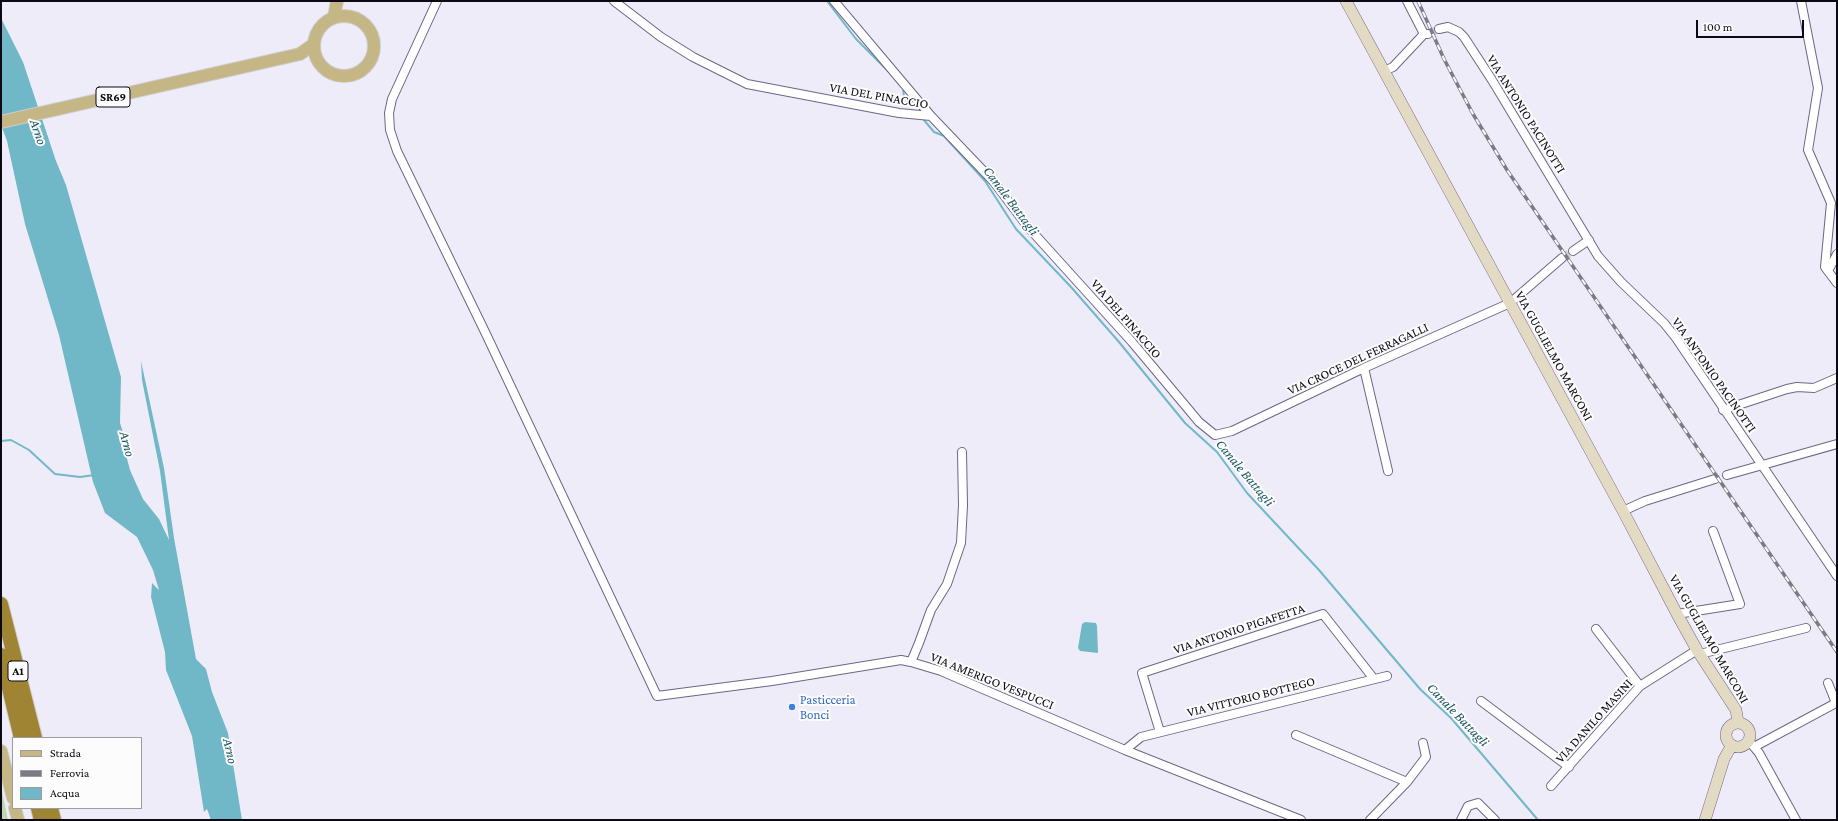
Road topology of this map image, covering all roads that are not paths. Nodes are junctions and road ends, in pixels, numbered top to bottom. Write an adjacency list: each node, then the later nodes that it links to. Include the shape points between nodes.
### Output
1 (337, 1): 10 (main road)
2 (341, 1): 9 (main road)
3 (437, 1): 44 (street, VIA AMERIGO VESPUCCI, via 392,99 389,113 390,130 397,151 657,696 901,660)
4 (614, 1): 16 (street, VIA DEL PINACCIO, via 661,37 693,57 747,84 899,113)
5 (834, 1): 16 (street)
6 (1346, 1): 15 (street, VIA GUGLIELMO MARCONI)
7 (1407, 1): 15 (street, via 1426,34 1393,67)
8 (1801, 1): 22 (street, via 1818,88 1808,150 1831,203 1825,267)
9 (347, 16): 10 (main road); 14 (main road, via 357,19 371,33 373,53 369,62 362,70 343,76 333,74)
10 (334, 18): 12 (main road, via 320,28)
11 (1439, 29): 18 (street, VIA ANTONIO PACINOTTI, via 1448,27 1464,37)
12 (314, 44): 13 (main road); 14 (main road)
13 (300, 54): 14 (main road); 17 (main road, SR69)
14 (318, 60)
15 (1384, 71): 24 (street, VIA GUGLIELMO MARCONI)
16 (931, 116): 28 (street, VIA DEL PINACCIO, via 994,182 1028,227 1132,342 1199,422)
17 (1, 122)
18 (1589, 240): 19 (street); 27 (street, VIA ANTONIO PACINOTTI, via 1598,256 1621,282 1676,338)
19 (1572, 251)
20 (1837, 254): 22 (street)
21 (1562, 258): 24 (street, VIA CROCE DEL FERRAGALLI)
22 (1828, 271): 23 (street)
23 (1837, 282)
24 (1510, 303): 25 (street, VIA CROCE DEL FERRAGALLI); 35 (street, VIA GUGLIELMO MARCONI)
25 (1364, 368): 28 (street, VIA CROCE DEL FERRAGALLI, via 1232,431); 32 (street)
26 (1837, 378): 27 (street, via 1814,388 1787,389)
27 (1723, 410): 31 (street, VIA ANTONIO PACINOTTI)
28 (1215, 434)
29 (1837, 444): 31 (street)
30 (962, 452): 44 (street, via 961,543 947,584 931,610)
31 (1762, 464): 33 (street); 37 (street, VIA ANTONIO PACINOTTI)
32 (1388, 471)
33 (1727, 475)
34 (1715, 480): 35 (street, via 1645,501)
35 (1623, 511): 39 (street, VIA GUGLIELMO MARCONI)
36 (1713, 532): 39 (street, via 1740,604)
37 (1837, 576)
38 (1, 604): 54 (highway, A1)
39 (1677, 614): 42 (street, VIA GUGLIELMO MARCONI)
40 (1806, 628): 42 (street, VIA DANILO MASINI)
41 (1596, 629): 48 (street)
42 (1699, 652): 48 (street, VIA DANILO MASINI); 50 (street, VIA GUGLIELMO MARCONI, via 1736,710)
43 (1, 654): 53 (highway, A1)
44 (911, 662): 59 (street, VIA AMERIGO VESPUCCI, via 941,671)
45 (1387, 676): 46 (street, VIA VITTORIO BOTTEGO)
46 (1374, 679): 51 (street, VIA VITTORIO BOTTEGO); 51 (street, VIA ANTONIO PIGAFETTA, via 1323,614 1142,673)
47 (1828, 683): 56 (street, via 1836,702)
48 (1640, 686): 60 (street, VIA DANILO MASINI)
49 (1481, 701): 60 (street)
50 (1738, 722): 56 (street, via 1749,729); 57 (street, via 1727,729 1726,736)
51 (1160, 732): 59 (street, VIA VITTORIO BOTTEGO, via 1140,737)
52 (1296, 736): 61 (street)
53 (21, 737)
54 (35, 737)
55 (1423, 743): 61 (street, via 1426,756)
56 (1751, 744): 57 (street); 75 (street, via 1759,753)
57 (1732, 745): 74 (street, via 1724,759)
58 (1, 750): 63 (main road)
59 (1125, 750): 70 (street, VIA AMERIGO VESPUCCI)
60 (1568, 767): 62 (street, VIA DANILO MASINI)
61 (1407, 782): 71 (street)
62 (1552, 786)
63 (12, 794)
64 (15, 809): 67 (main road)
65 (38, 809): 68 (highway)
66 (51, 809): 69 (highway)
67 (18, 820)
68 (41, 820)
69 (54, 820)
70 (1302, 820)
71 (1370, 820)
72 (1461, 820): 73 (street, via 1468,806 1478,803)
73 (1495, 820)
74 (1705, 820)
75 (1796, 820)

